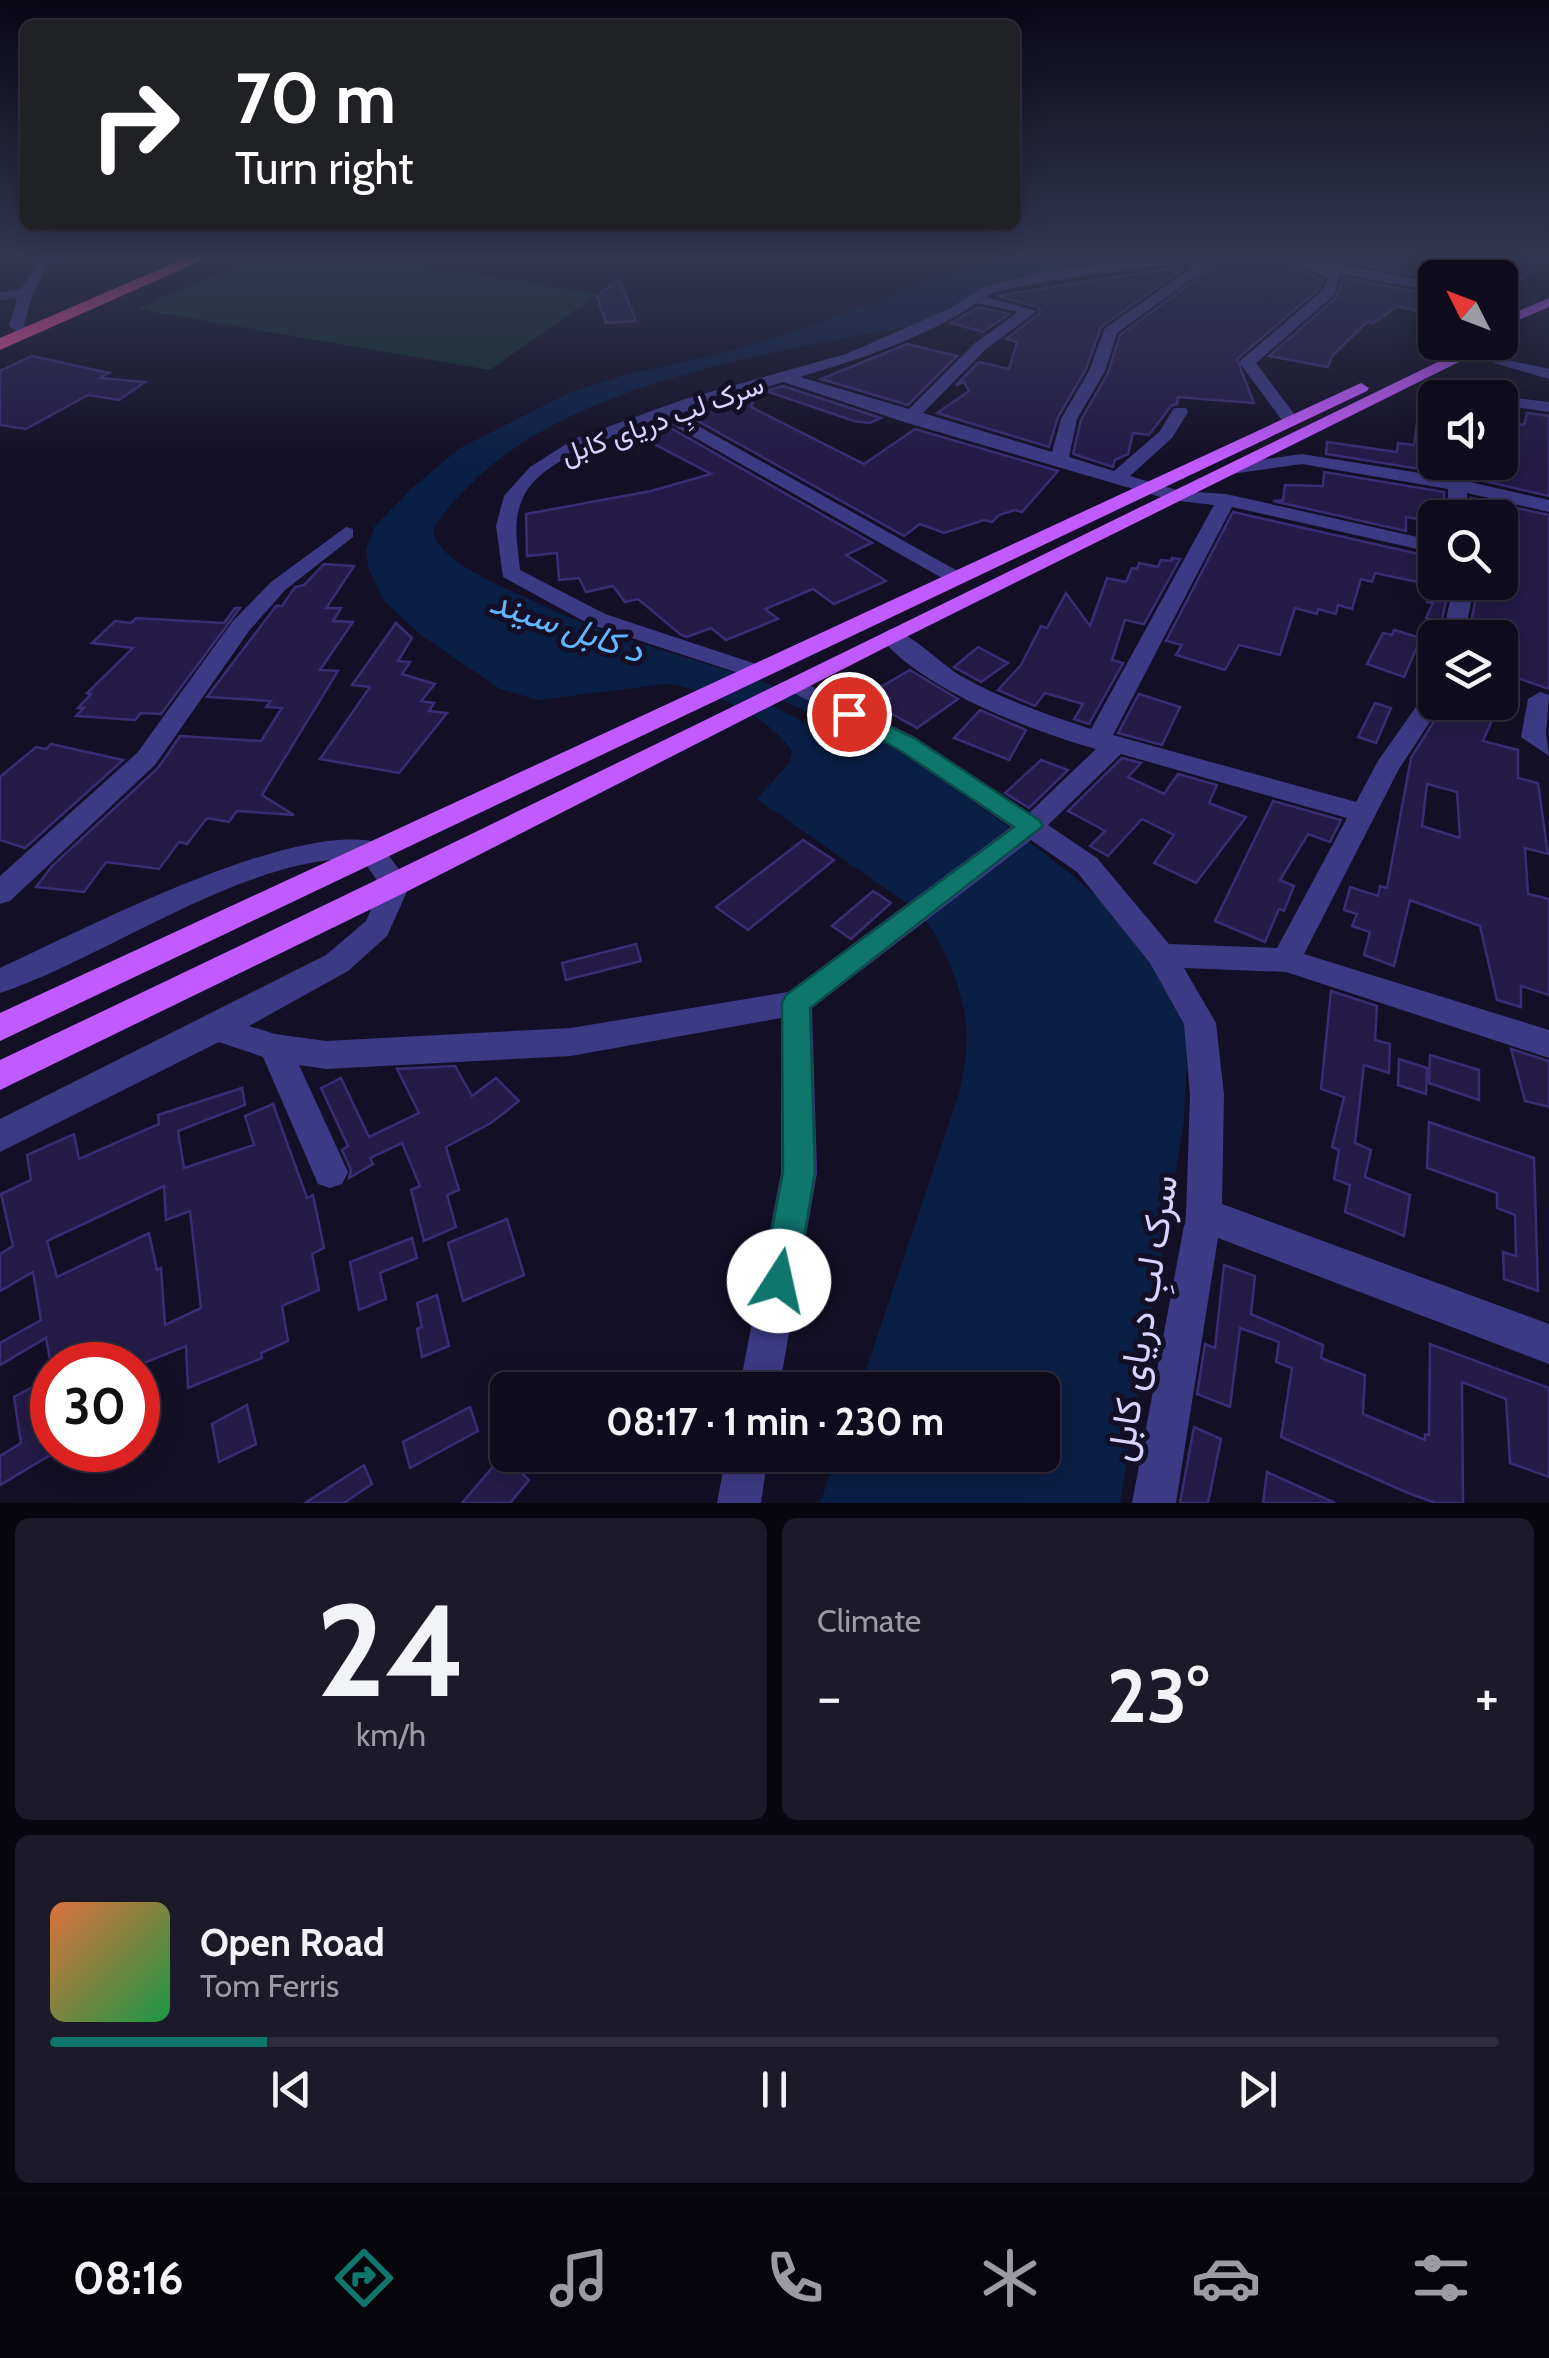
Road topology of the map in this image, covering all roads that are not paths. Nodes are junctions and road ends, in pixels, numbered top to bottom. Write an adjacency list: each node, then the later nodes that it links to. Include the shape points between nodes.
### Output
1 (35, 324): 7 (highway)
2 (40, 324): 7 (highway)
3 (925, 324): 12 (street, سرک لبِ دریای کابل, via 864,352)
4 (1007, 324): 17 (street, via 968,354)
5 (1120, 324): 19 (street, via 1110,331 1097,371 1069,419)
6 (1291, 324): 18 (street, via 1247,362)
7 (9, 336)
8 (1421, 360): 18 (main road)
9 (1476, 360): 20 (main road)
10 (1517, 360): 11 (street)
11 (1549, 374)
12 (780, 375): 16 (street, سرک لبِ دریای کابل); 17 (street)
13 (1518, 403): 14 (street)
14 (1549, 406)
15 (1180, 412): 21 (street, via 1166,434)
16 (664, 413): 30 (street); 32 (street, سرک لبِ دریای کابل, via 580,443 520,486 506,526 510,573 545,598 604,623)
17 (910, 418): 19 (street)
18 (1290, 419): 23 (main road)
19 (1058, 461): 21 (street)
20 (1231, 469): 22 (street, via 1302,459); 24 (main road)
21 (1117, 478): 23 (street)
22 (1458, 485): 26 (street); 27 (street)
23 (1144, 486): 24 (street); 30 (main road)
24 (1178, 496): 25 (street); 31 (main road)
25 (1226, 500): 29 (street); 36 (street)
26 (1458, 500)
27 (1549, 506)
28 (346, 533): 42 (street, via 278,586 241,626 146,759)
29 (1418, 543)
30 (956, 578): 32 (main road)
31 (890, 636): 33 (main road); 36 (street, via 950,682 997,706)
32 (752, 672): 40 (main road)
33 (792, 688): 39 (street, سرک لبِ دریای کابل, via 906,744); 41 (main road)
34 (1540, 699): 37 (street, via 1533,737)
35 (1419, 720): 38 (street)
36 (1106, 743): 38 (street); 39 (street)
37 (1549, 748)
38 (1364, 813): 44 (street)
39 (1025, 830): 43 (street, سرک لبِ دریای کابل, via 1087,865); 46 (street)
40 (370, 850): 41 (street); 45 (street, via 296,854); 47 (main road)
41 (396, 886): 48 (street, via 366,941); 51 (main road)
42 (0, 893)
43 (1161, 955): 44 (street); 54 (street, سرک لبِ دریای کابل, via 1200,1023 1208,1095)
44 (1286, 960): 49 (street)
45 (0, 981)
46 (796, 1003): 50 (street, via 571,1042 326,1055); 56 (street, via 799,1172)
47 (0, 1028)
48 (217, 1028): 50 (street); 52 (street)
49 (1549, 1044)
50 (276, 1048): 53 (street)
51 (0, 1076)
52 (0, 1136)
53 (330, 1172)
54 (1204, 1215): 55 (street); 59 (street, سرک لبِ دریای کابل)
55 (1549, 1344)
56 (762, 1372)
57 (745, 1472): 58 (street)
58 (739, 1503)
59 (1154, 1503)

